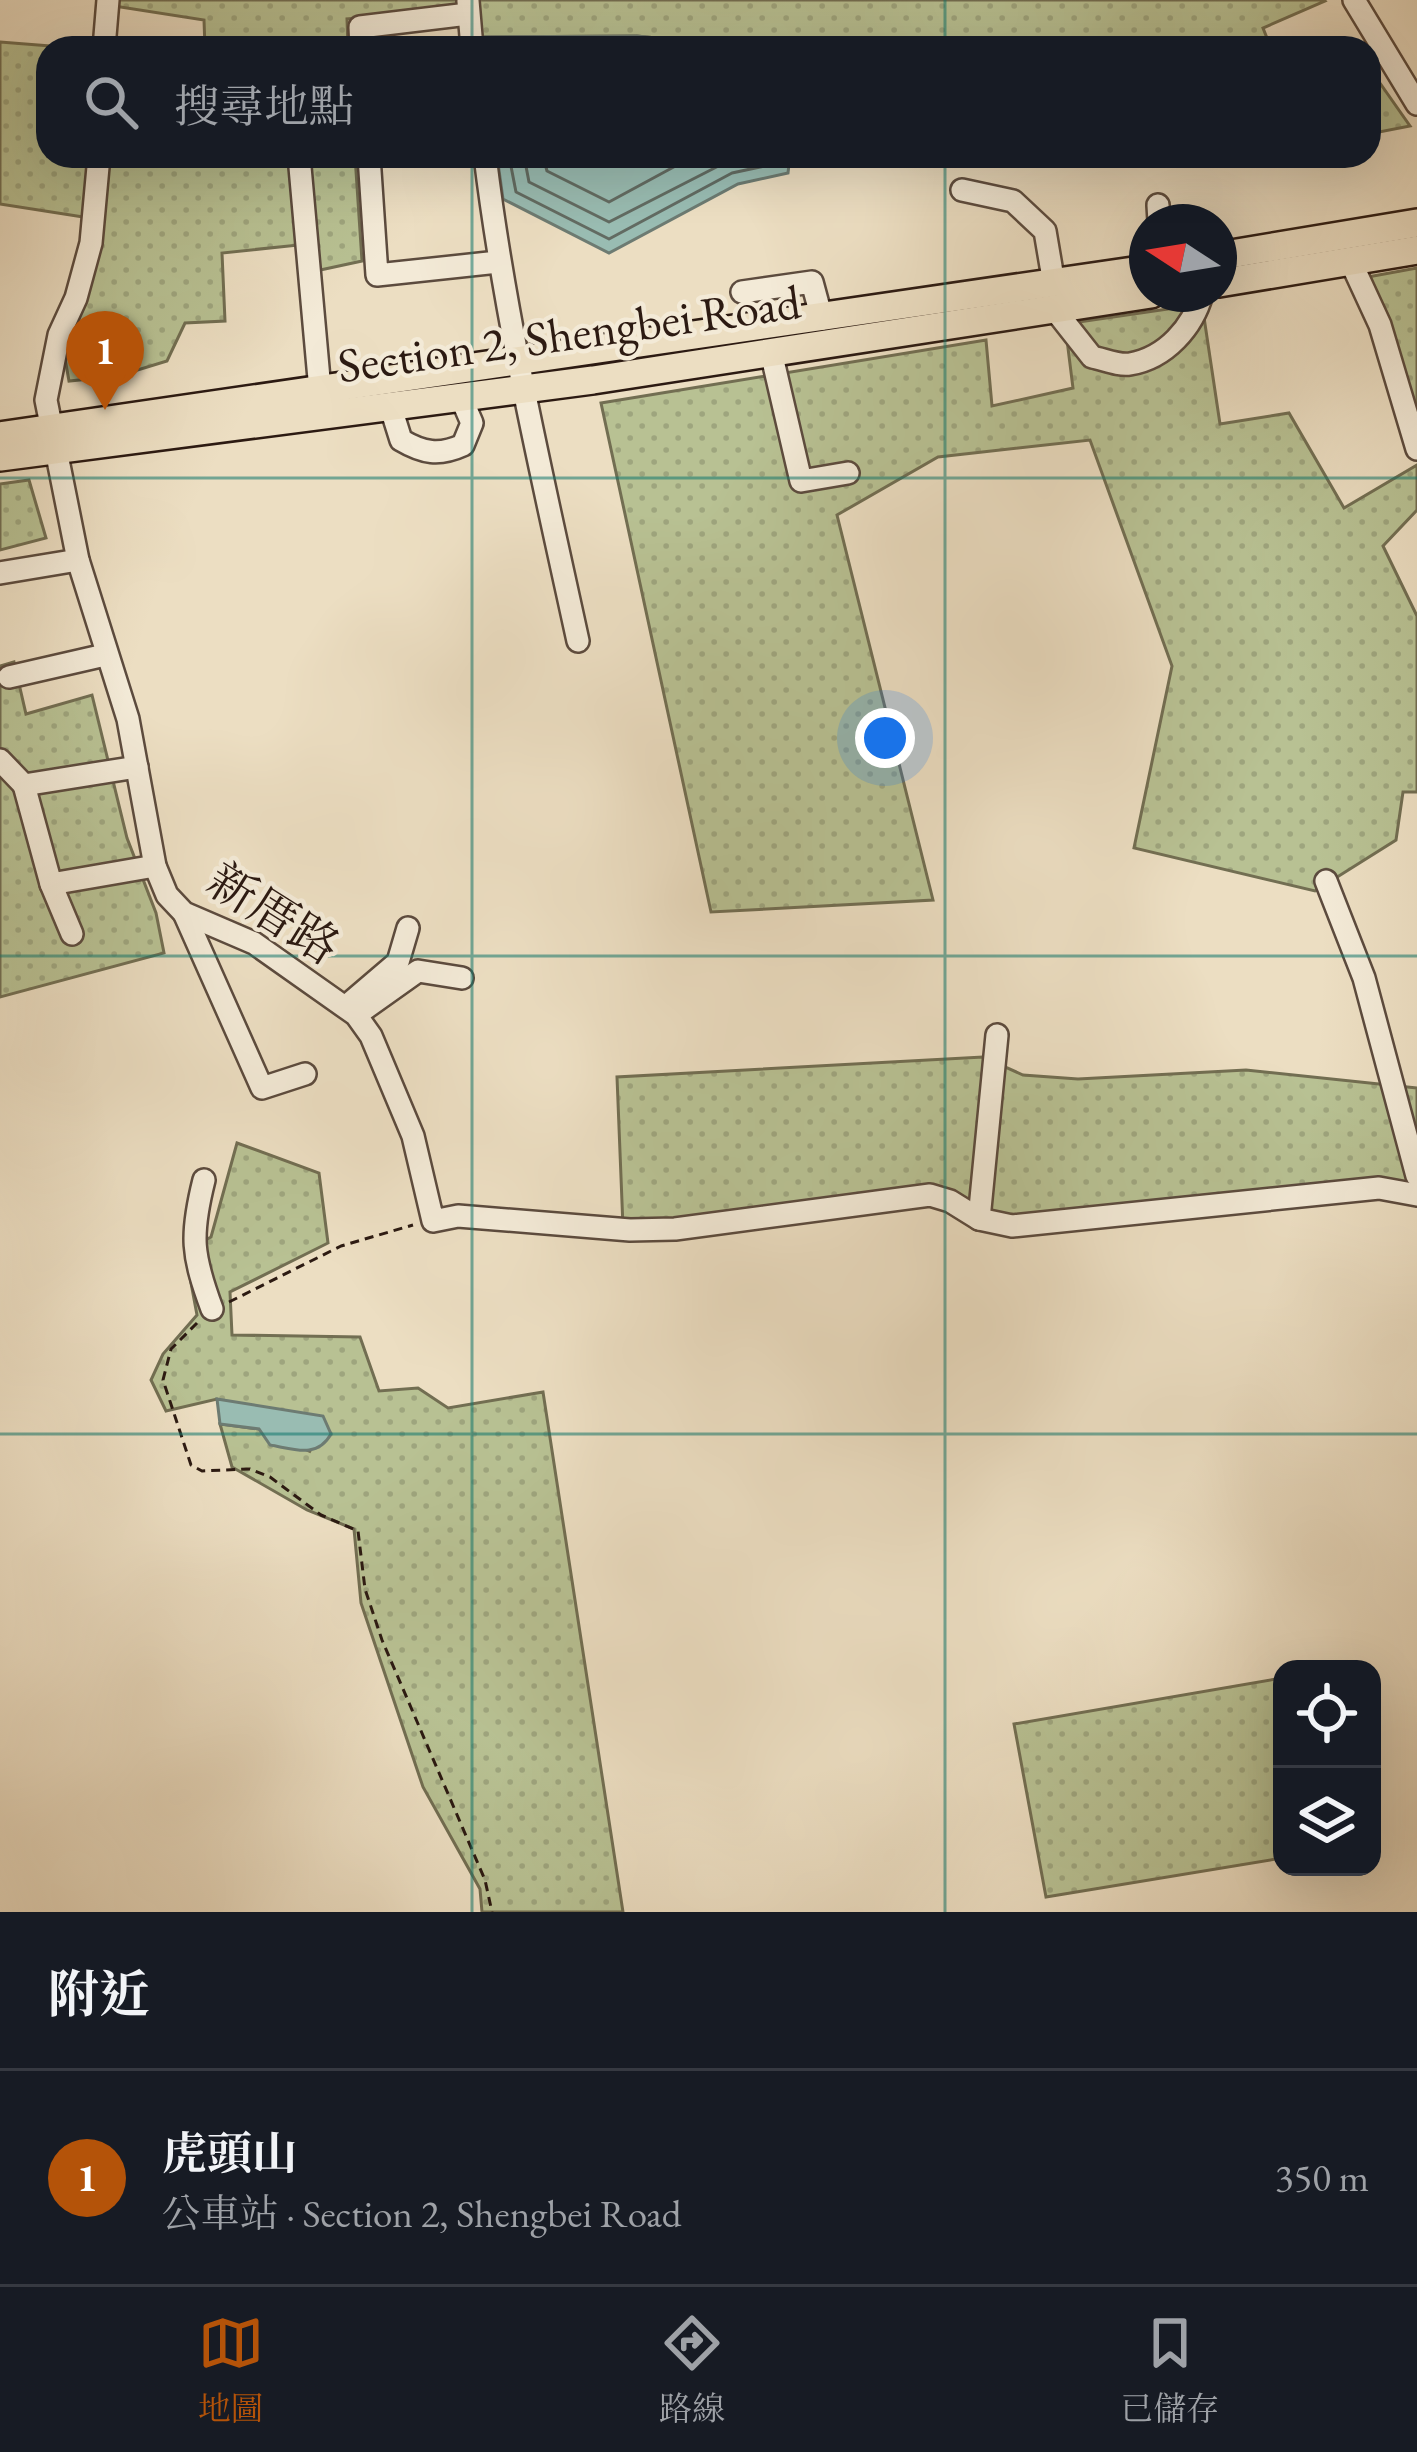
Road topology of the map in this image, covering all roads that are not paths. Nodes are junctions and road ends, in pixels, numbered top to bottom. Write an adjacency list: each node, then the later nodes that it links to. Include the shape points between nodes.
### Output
1 (107, 0): 4 (street)
2 (1354, 0): 6 (street)
3 (468, 7): 5 (street, via 360,27)
4 (105, 36)
5 (360, 36)
6 (1376, 36)
7 (1381, 45): 8 (street)
8 (1417, 104)
9 (98, 168): 32 (street, 新厝路, via 91,243 46,400)
10 (300, 168): 28 (street)
11 (370, 168): 18 (street, via 377,274)
12 (486, 168): 18 (street)
13 (962, 190): 23 (street, via 1012,201 1046,232)
14 (1417, 223): 16 (main road)
15 (1417, 250): 17 (main road)
16 (1237, 253)
17 (1350, 260): 20 (main road); 33 (street, via 1380,325)
18 (498, 262): 27 (street)
19 (1129, 274): 23 (main road, Section 2, Shengbei Road)
20 (1237, 280)
21 (742, 292): 25 (street, via 812,282)
22 (1129, 295): 23 (main road, Section 2, Shengbei Road)
23 (1054, 297): 24 (street, via 1092,357 1129,364 1173,345); 25 (main road, Section 2, Shengbei Road); 26 (main road, Section 2, Shengbei Road)
24 (1197, 312)
25 (822, 319): 27 (main road, Section 2, Shengbei Road)
26 (771, 352): 27 (main road, Section 2, Shengbei Road); 35 (street, via 801,481)
27 (520, 374): 28 (main road, Section 2, Shengbei Road); 29 (main road, Section 2, Shengbei Road); 38 (street)
28 (320, 390): 32 (main road, Section 2, Shengbei Road)
29 (460, 394): 30 (main road, Section 2, Shengbei Road); 30 (street, via 472,423 463,445 446,453 401,440)
30 (390, 405): 32 (main road, Section 2, Shengbei Road)
31 (0, 436): 32 (main road, Section 2, Shengbei Road)
32 (53, 439): 34 (main road, Section 2, Shengbei Road); 36 (street, 新厝路)
33 (1417, 449)
34 (0, 457)
35 (848, 473)
36 (78, 560): 37 (street); 39 (street, 新厝路)
37 (0, 573)
38 (578, 641)
39 (105, 655): 40 (street); 42 (street, 新厝路)
40 (9, 677)
41 (0, 760): 43 (street)
42 (137, 767): 43 (street); 44 (street, 新厝路)
43 (24, 785): 46 (street)
44 (154, 866): 46 (street); 47 (street, 新厝路)
45 (1326, 881): 54 (street, via 1364,978)
46 (51, 884): 49 (street)
47 (184, 914): 51 (street, 新厝路, via 254,944); 53 (street, via 262,1088)
48 (408, 928): 51 (street, via 398,962)
49 (72, 934)
50 (462, 978): 51 (street, via 418,970)
51 (350, 1011): 57 (street, 新厝路, via 371,1036 413,1136 433,1221 458,1216 652,1230 930,1196)
52 (997, 1035): 57 (street)
53 (305, 1074)
54 (1417, 1176)
55 (204, 1180): 58 (street, via 192,1227)
56 (1417, 1196): 57 (street, via 1379,1188 1012,1226)
57 (980, 1219)
58 (212, 1309)

